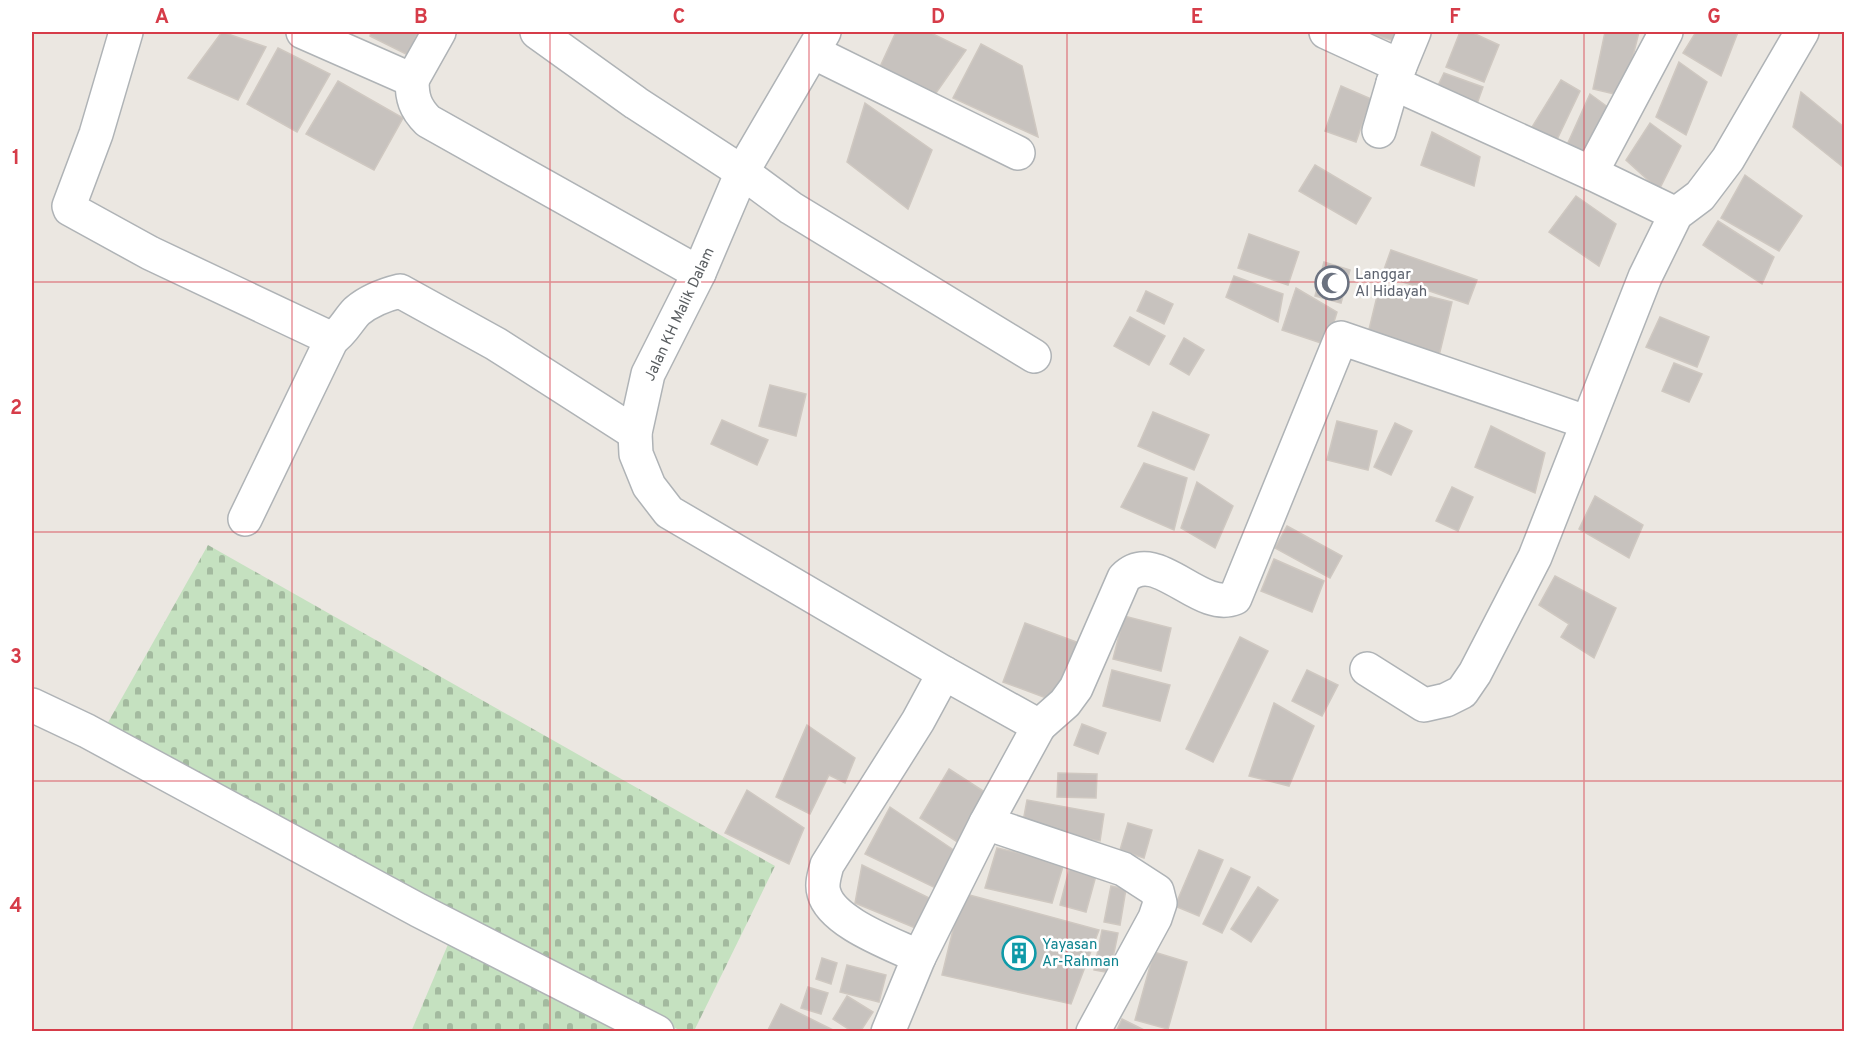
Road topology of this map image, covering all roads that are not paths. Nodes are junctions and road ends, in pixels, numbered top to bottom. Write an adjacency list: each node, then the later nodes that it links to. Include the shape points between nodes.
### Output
1 (126, 32): 18 (street, via 70,209 150,253)
2 (303, 32): 11 (street)
3 (439, 32): 11 (street)
4 (537, 32): 14 (street)
5 (1326, 32): 10 (street)
6 (1414, 32): 10 (street)
7 (1666, 32): 15 (street)
8 (1802, 32): 16 (street, via 1728,159 1700,196)
9 (819, 42): 13 (street); 14 (street, Jalan KH Malik Dalam)
10 (1397, 75): 12 (street); 15 (street)
11 (412, 80): 17 (street, via 414,102 428,121)
12 (1379, 131)
13 (1018, 153)
14 (742, 172): 17 (street, Jalan KH Malik Dalam); 19 (street, via 790,208)
15 (1591, 173): 16 (street)
16 (1676, 214): 20 (street)
17 (699, 273): 21 (street, Jalan KH Malik Dalam, via 648,374)
18 (332, 339): 21 (street, via 357,311 378,297 400,291 496,344); 22 (street)
19 (1034, 356)
20 (1586, 422): 23 (street, via 1535,557 1462,692 1424,705); 26 (street, via 1341,338 1239,594 1220,601 1147,568 1131,570 1076,688 1065,704)
21 (635, 433): 24 (street, Jalan KH Malik Dalam, via 636,454 649,486 669,512)
22 (245, 519)
23 (1367, 669)
24 (944, 673): 26 (street, Jalan KH Malik Dalam); 28 (street, via 827,865 824,877 824,893 852,925)
25 (32, 705): 29 (street)
26 (1039, 726): 27 (street)
27 (986, 823): 28 (street); 31 (street, via 1123,869 1157,891 1161,903 1155,918)
28 (919, 957): 30 (street)
29 (657, 1032)
30 (888, 1032)
31 (1093, 1032)

